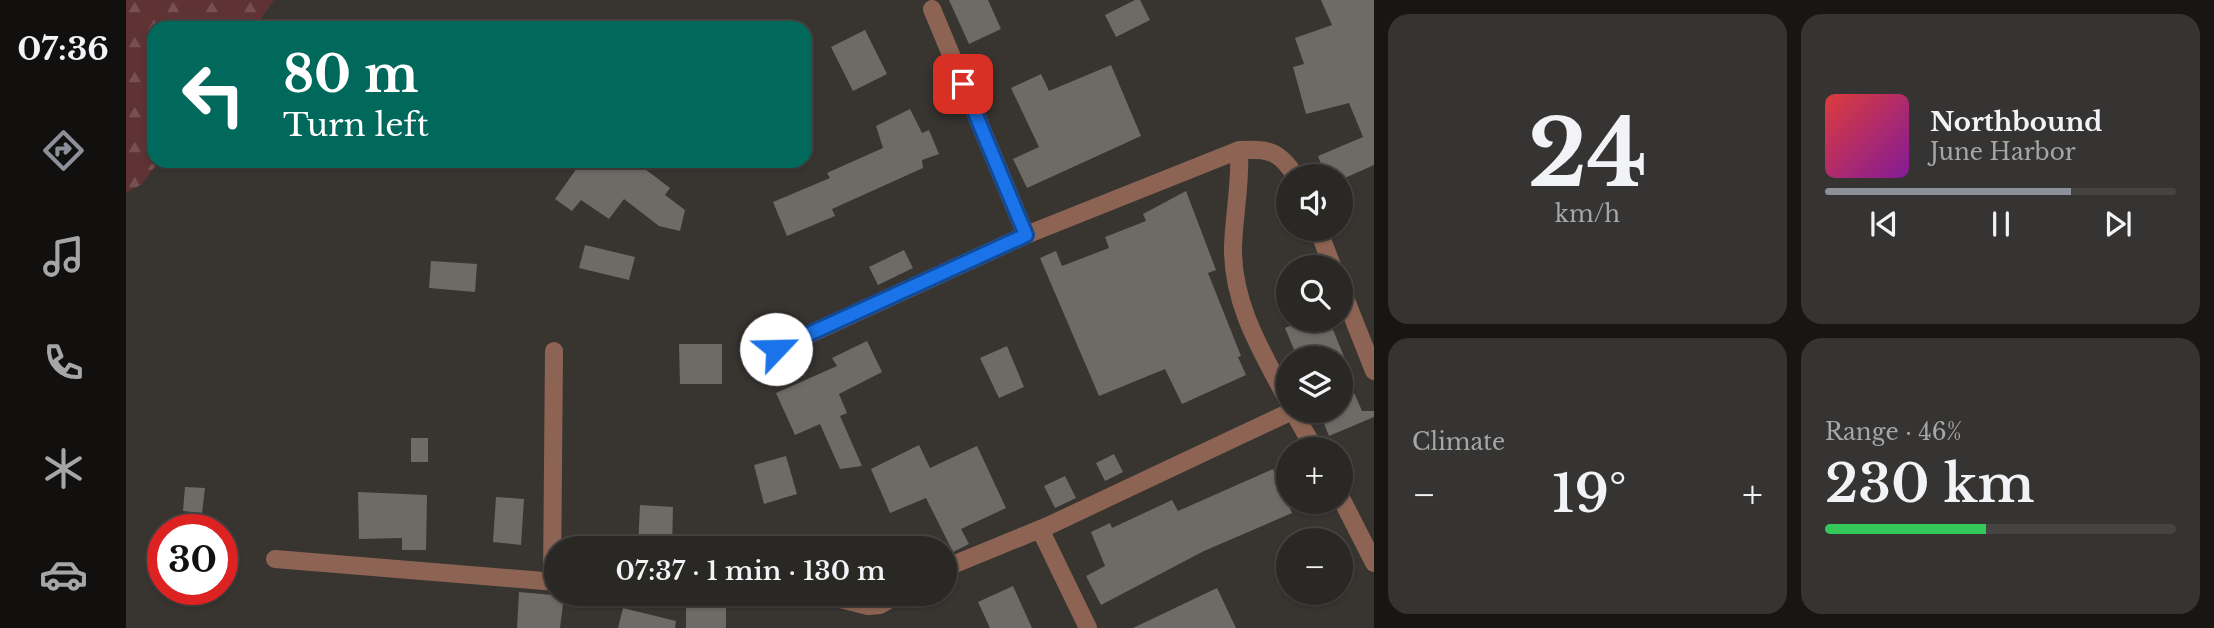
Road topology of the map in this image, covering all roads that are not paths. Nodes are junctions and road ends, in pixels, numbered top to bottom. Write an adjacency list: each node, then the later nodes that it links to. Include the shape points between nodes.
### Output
1 (932, 9): 4 (street)
2 (1239, 150): 3 (street, via 1264,149); 4 (street); 9 (street, via 1233,250 1239,300)
3 (1288, 164)
4 (1026, 235): 6 (street)
5 (1353, 318): 8 (street)
6 (776, 349)
7 (554, 351): 13 (street)
8 (1374, 371)
9 (1276, 378)
10 (1276, 419): 12 (street)
11 (1349, 514): 15 (street)
12 (1040, 529): 16 (street); 18 (street)
13 (554, 536)
14 (275, 559): 17 (street)
15 (1374, 562)
16 (957, 563)
17 (544, 580)
18 (1088, 628)

